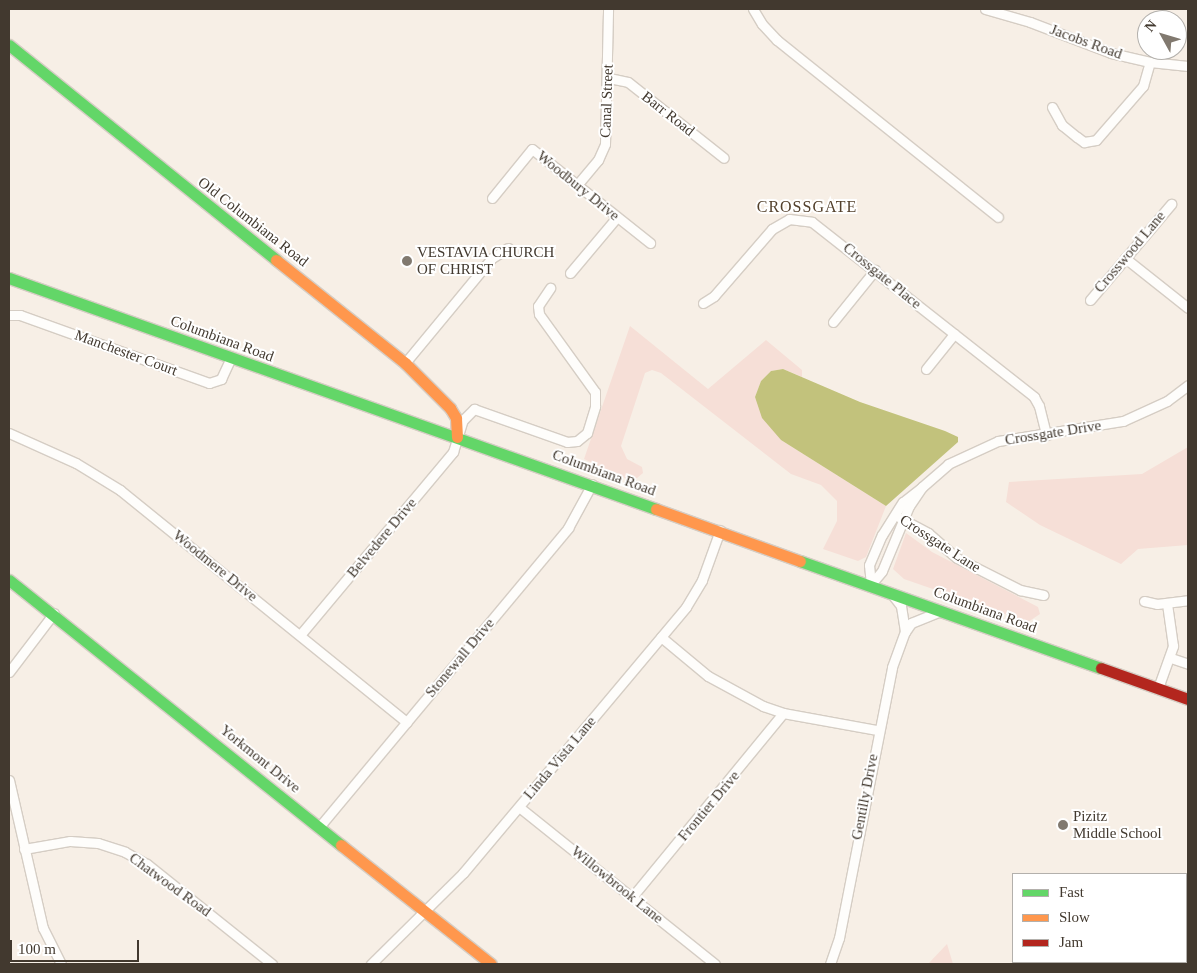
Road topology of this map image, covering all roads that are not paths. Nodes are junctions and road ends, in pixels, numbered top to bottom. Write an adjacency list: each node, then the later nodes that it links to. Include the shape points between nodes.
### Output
1 (608, 9): 7 (street, Canal Street)
2 (753, 9): 14 (street, via 777,40)
3 (985, 9): 5 (street, Jacobs Road, via 1030,22 1092,47)
4 (9, 45): 29 (main road, Old Columbiana Road)
5 (1150, 62): 6 (street, Jacobs Road); 8 (street, via 1143,86 1096,140 1084,142 1077,137 1062,125)
6 (1188, 66)
7 (609, 78): 9 (street, Barr Road, via 628,82); 10 (street, Canal Street, via 605,144 598,160)
8 (1052, 107)
9 (724, 158)
10 (577, 185): 11 (street, Woodbury Drive, via 532,149); 13 (street, Woodbury Drive)
11 (492, 198)
12 (1171, 204): 17 (street, Crosswood Lane)
13 (617, 217): 15 (street, Woodbury Drive); 19 (street)
14 (998, 217)
15 (650, 243)
16 (508, 248): 29 (street, via 492,258)
17 (1125, 258): 22 (street, Crosswood Lane); 24 (street)
18 (875, 270): 23 (street, Crossgate Place, via 819,226 806,220 789,219 772,229 714,296); 26 (street); 27 (street, Crossgate Place)
19 (570, 272)
20 (9, 278): 28 (main road, Columbiana Road)
21 (550, 288): 34 (street, Belvedere Drive, via 538,306 539,314 596,392 596,406 587,433 577,441 567,442 474,409 463,420)
22 (1090, 300)
23 (703, 303)
24 (1188, 308)
25 (9, 315): 28 (street, Manchester Court, via 20,315 209,383 221,378)
26 (833, 322)
27 (954, 334): 30 (street); 33 (street, Crossgate Place, via 1034,397)
28 (231, 358): 34 (main road, Columbiana Road)
29 (405, 362): 34 (main road, Old Columbiana Road, via 450,408 456,418)
30 (926, 369)
31 (1188, 385): 33 (street, Crossgate Drive, via 1138,416 1095,427)
32 (9, 433): 50 (street, Woodmere Drive, via 76,463 107,482)
33 (1046, 434): 36 (street, Crossgate Drive, via 998,442 948,464)
34 (457, 437): 35 (main road, Columbiana Road); 50 (street, Belvedere Drive, via 453,452 435,475)
35 (592, 484): 39 (main road, Columbiana Road); 58 (street, Stonewall Drive, via 568,528)
36 (922, 487): 37 (street, Crossgate Drive); 38 (street, Crossgate Drive)
37 (894, 514): 38 (street, Crossgate Lane); 41 (street, Crossgate Drive, via 869,565)
38 (904, 520): 41 (street, Crossgate Drive, via 882,571); 43 (street, Crossgate Lane, via 928,533 957,558 1020,590)
39 (720, 530): 41 (main road, Columbiana Road); 51 (street, Linda Vista Lane, via 697,591)
40 (9, 580): 48 (main road, Yorkmont Drive)
41 (870, 584): 42 (main road, Columbiana Road)
42 (890, 591): 47 (main road, Columbiana Road); 49 (street, Gentilly Drive, via 901,606)
43 (1042, 595)
44 (1188, 600): 46 (street)
45 (1144, 601): 46 (street)
46 (1167, 604): 52 (street, via 1173,631)
47 (942, 611): 49 (street, via 922,617); 55 (main road, Columbiana Road)
48 (54, 613): 54 (street); 62 (main road, Yorkmont Drive)
49 (905, 632): 59 (street, Gentilly Drive, via 892,667)
50 (300, 635): 58 (street, Woodmere Drive)
51 (661, 637): 57 (street, via 724,687); 61 (street, Linda Vista Lane)
52 (1170, 658): 53 (street); 55 (street)
53 (1188, 664)
54 (9, 672)
55 (1158, 688): 56 (main road, Columbiana Road)
56 (1188, 699)
57 (783, 713): 59 (street); 64 (street, Frontier Drive)
58 (407, 722): 62 (street, Stonewall Drive)
59 (877, 730): 71 (street, Gentilly Drive, via 839,938)
60 (9, 780): 63 (street)
61 (519, 807): 64 (street, Willowbrook Lane); 65 (street, Linda Vista Lane, via 463,873)
62 (320, 826): 65 (main road, Yorkmont Drive)
63 (24, 849): 66 (street, via 43,928); 67 (street, Chatwood Road, via 70,841 98,843 125,852 147,864)
64 (632, 897): 70 (street, Willowbrook Lane)
65 (423, 911): 68 (street, Linda Vista Lane); 69 (main road, Yorkmont Drive)
66 (61, 964)
67 (272, 964)
68 (371, 964)
69 (491, 964)
70 (715, 964)
71 (830, 964)

